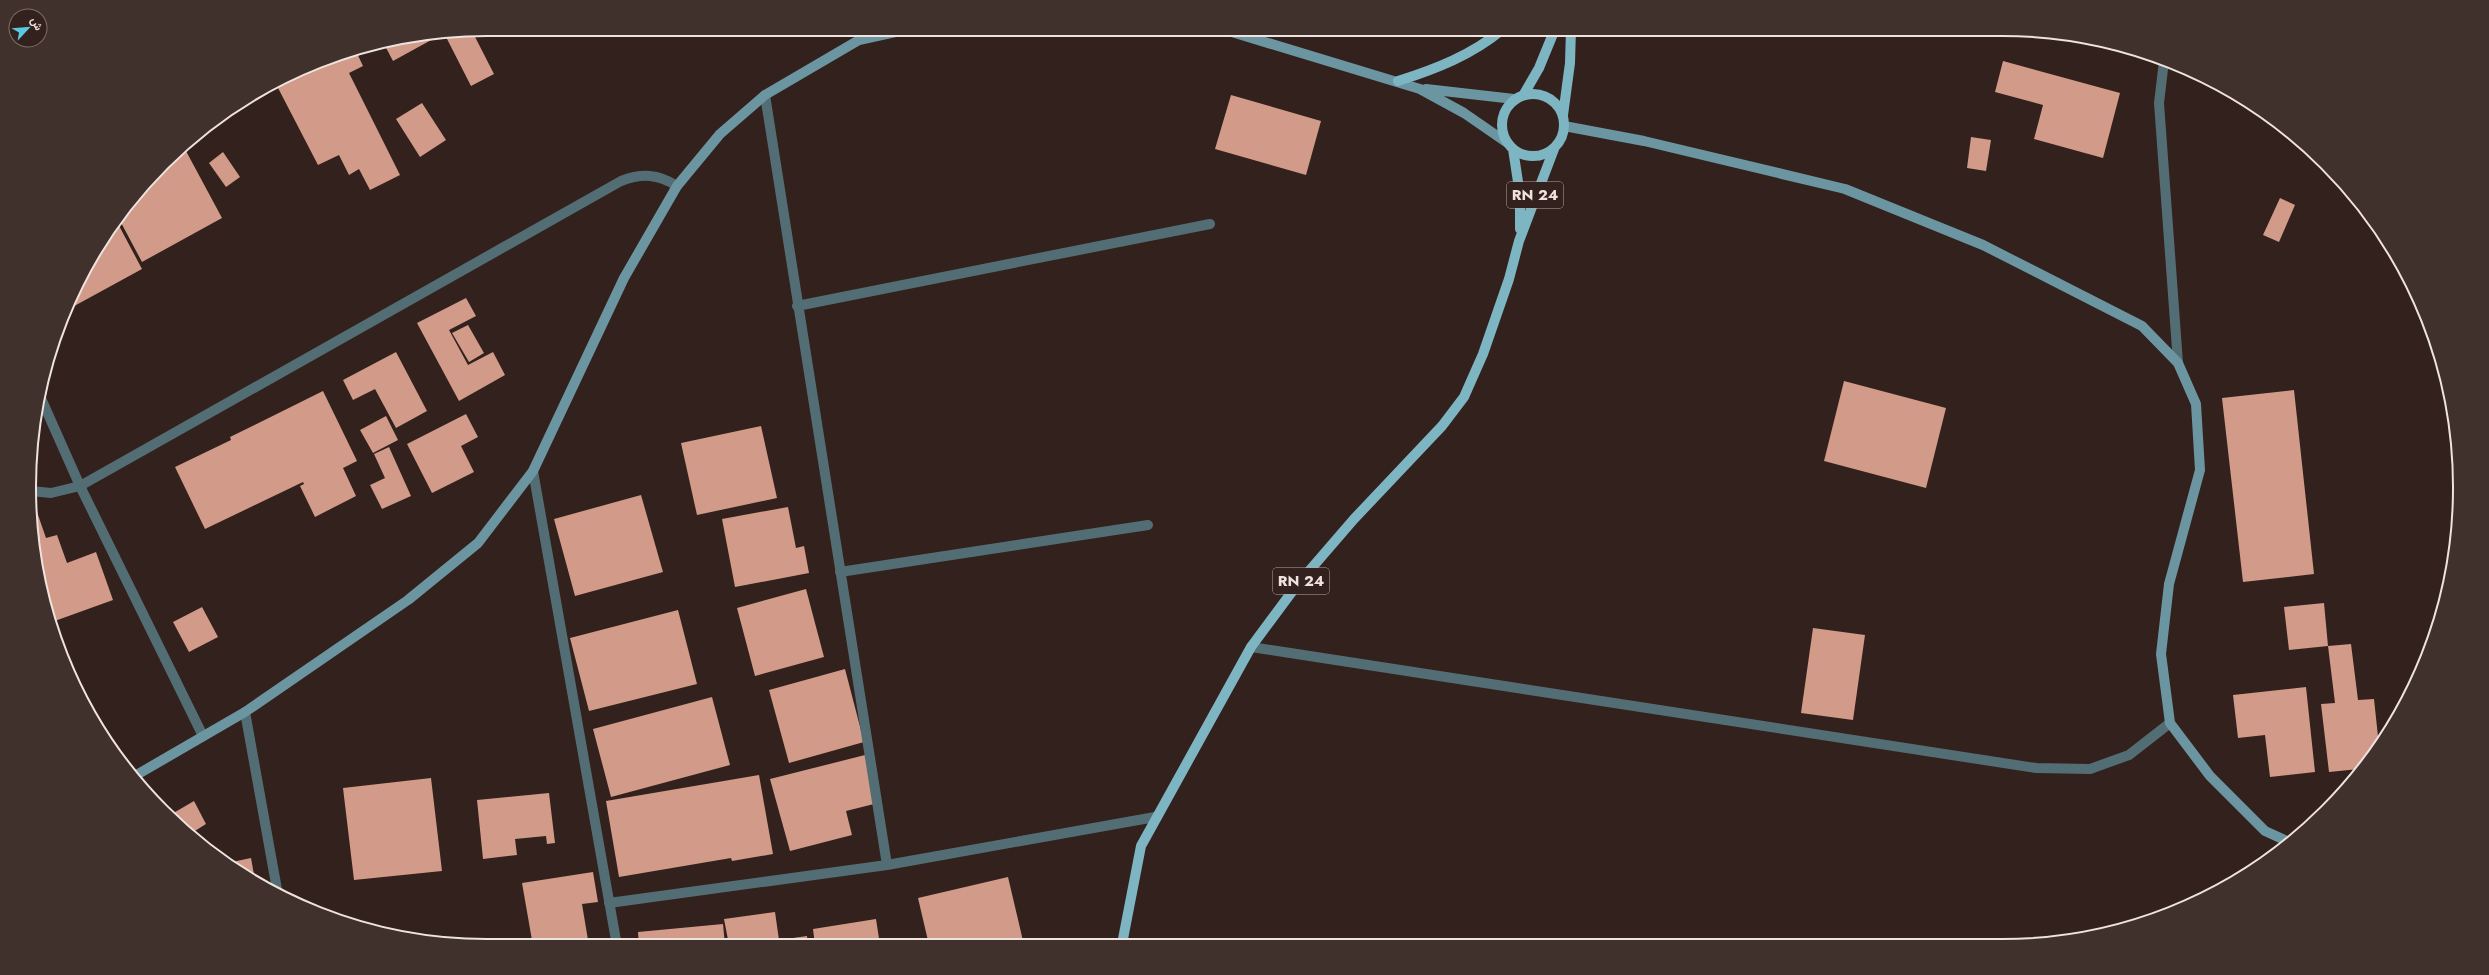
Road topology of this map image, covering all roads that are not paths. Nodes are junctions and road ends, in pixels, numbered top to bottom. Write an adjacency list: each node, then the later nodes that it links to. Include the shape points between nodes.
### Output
1 (878, 36): 10 (main road, via 859,40)
2 (1246, 36): 7 (main road)
3 (1493, 36): 7 (main road, via 1464,56)
4 (1552, 36): 9 (main road, via 1539,68)
5 (1571, 36): 12 (main road)
6 (2163, 66): 20 (street, via 2159,103)
7 (1398, 81): 8 (main road)
8 (1420, 89): 11 (main road); 14 (main road, via 1464,113)
9 (1524, 94): 11 (main road); 12 (main road, via 1547,97 1557,104)
10 (765, 95): 16 (main road, via 720,134); 19 (street)
11 (1514, 99): 14 (main road, via 1507,106 1501,124)
12 (1563, 115): 13 (main road)
13 (1564, 126): 15 (main road, via 1561,139); 20 (main road, via 1644,141 1845,189 1983,245 2142,326)
14 (1509, 146): 15 (main road, via 1522,155 1533,157); 18 (main road, RN 24, via 1520,195)
15 (1554, 149): 18 (main road, RN 24)
16 (677, 186): 22 (main road, via 624,278); 23 (street, via 655,176 638,176 621,181)
17 (1210, 224): 19 (street)
18 (1519, 241): 27 (main road, RN 24, via 1509,279 1483,354 1464,397 1442,426 1360,513 1303,579)
19 (797, 306): 26 (street)
20 (2178, 363): 29 (main road, via 2196,404 2200,470 2169,584 2161,654)
21 (44, 405): 23 (street)
22 (533, 471): 28 (main road, via 478,543 408,600); 36 (street)
23 (80, 486): 24 (street, via 51,493); 30 (street)
24 (36, 492)
25 (1148, 525): 26 (street)
26 (840, 572): 34 (street)
27 (1251, 646): 29 (street, via 2036,768 2090,770 2129,755); 32 (main road, RN 24)
28 (245, 712): 30 (main road); 35 (street)
29 (2170, 723): 33 (main road, via 2215,782 2265,831)
30 (203, 736): 31 (main road)
31 (139, 774)
32 (1155, 817): 34 (street); 38 (main road, RN 24, via 1141,846)
33 (2284, 840)
34 (887, 865): 36 (street)
35 (276, 886)
36 (609, 903): 37 (street)
37 (616, 939)
38 (1123, 939)

